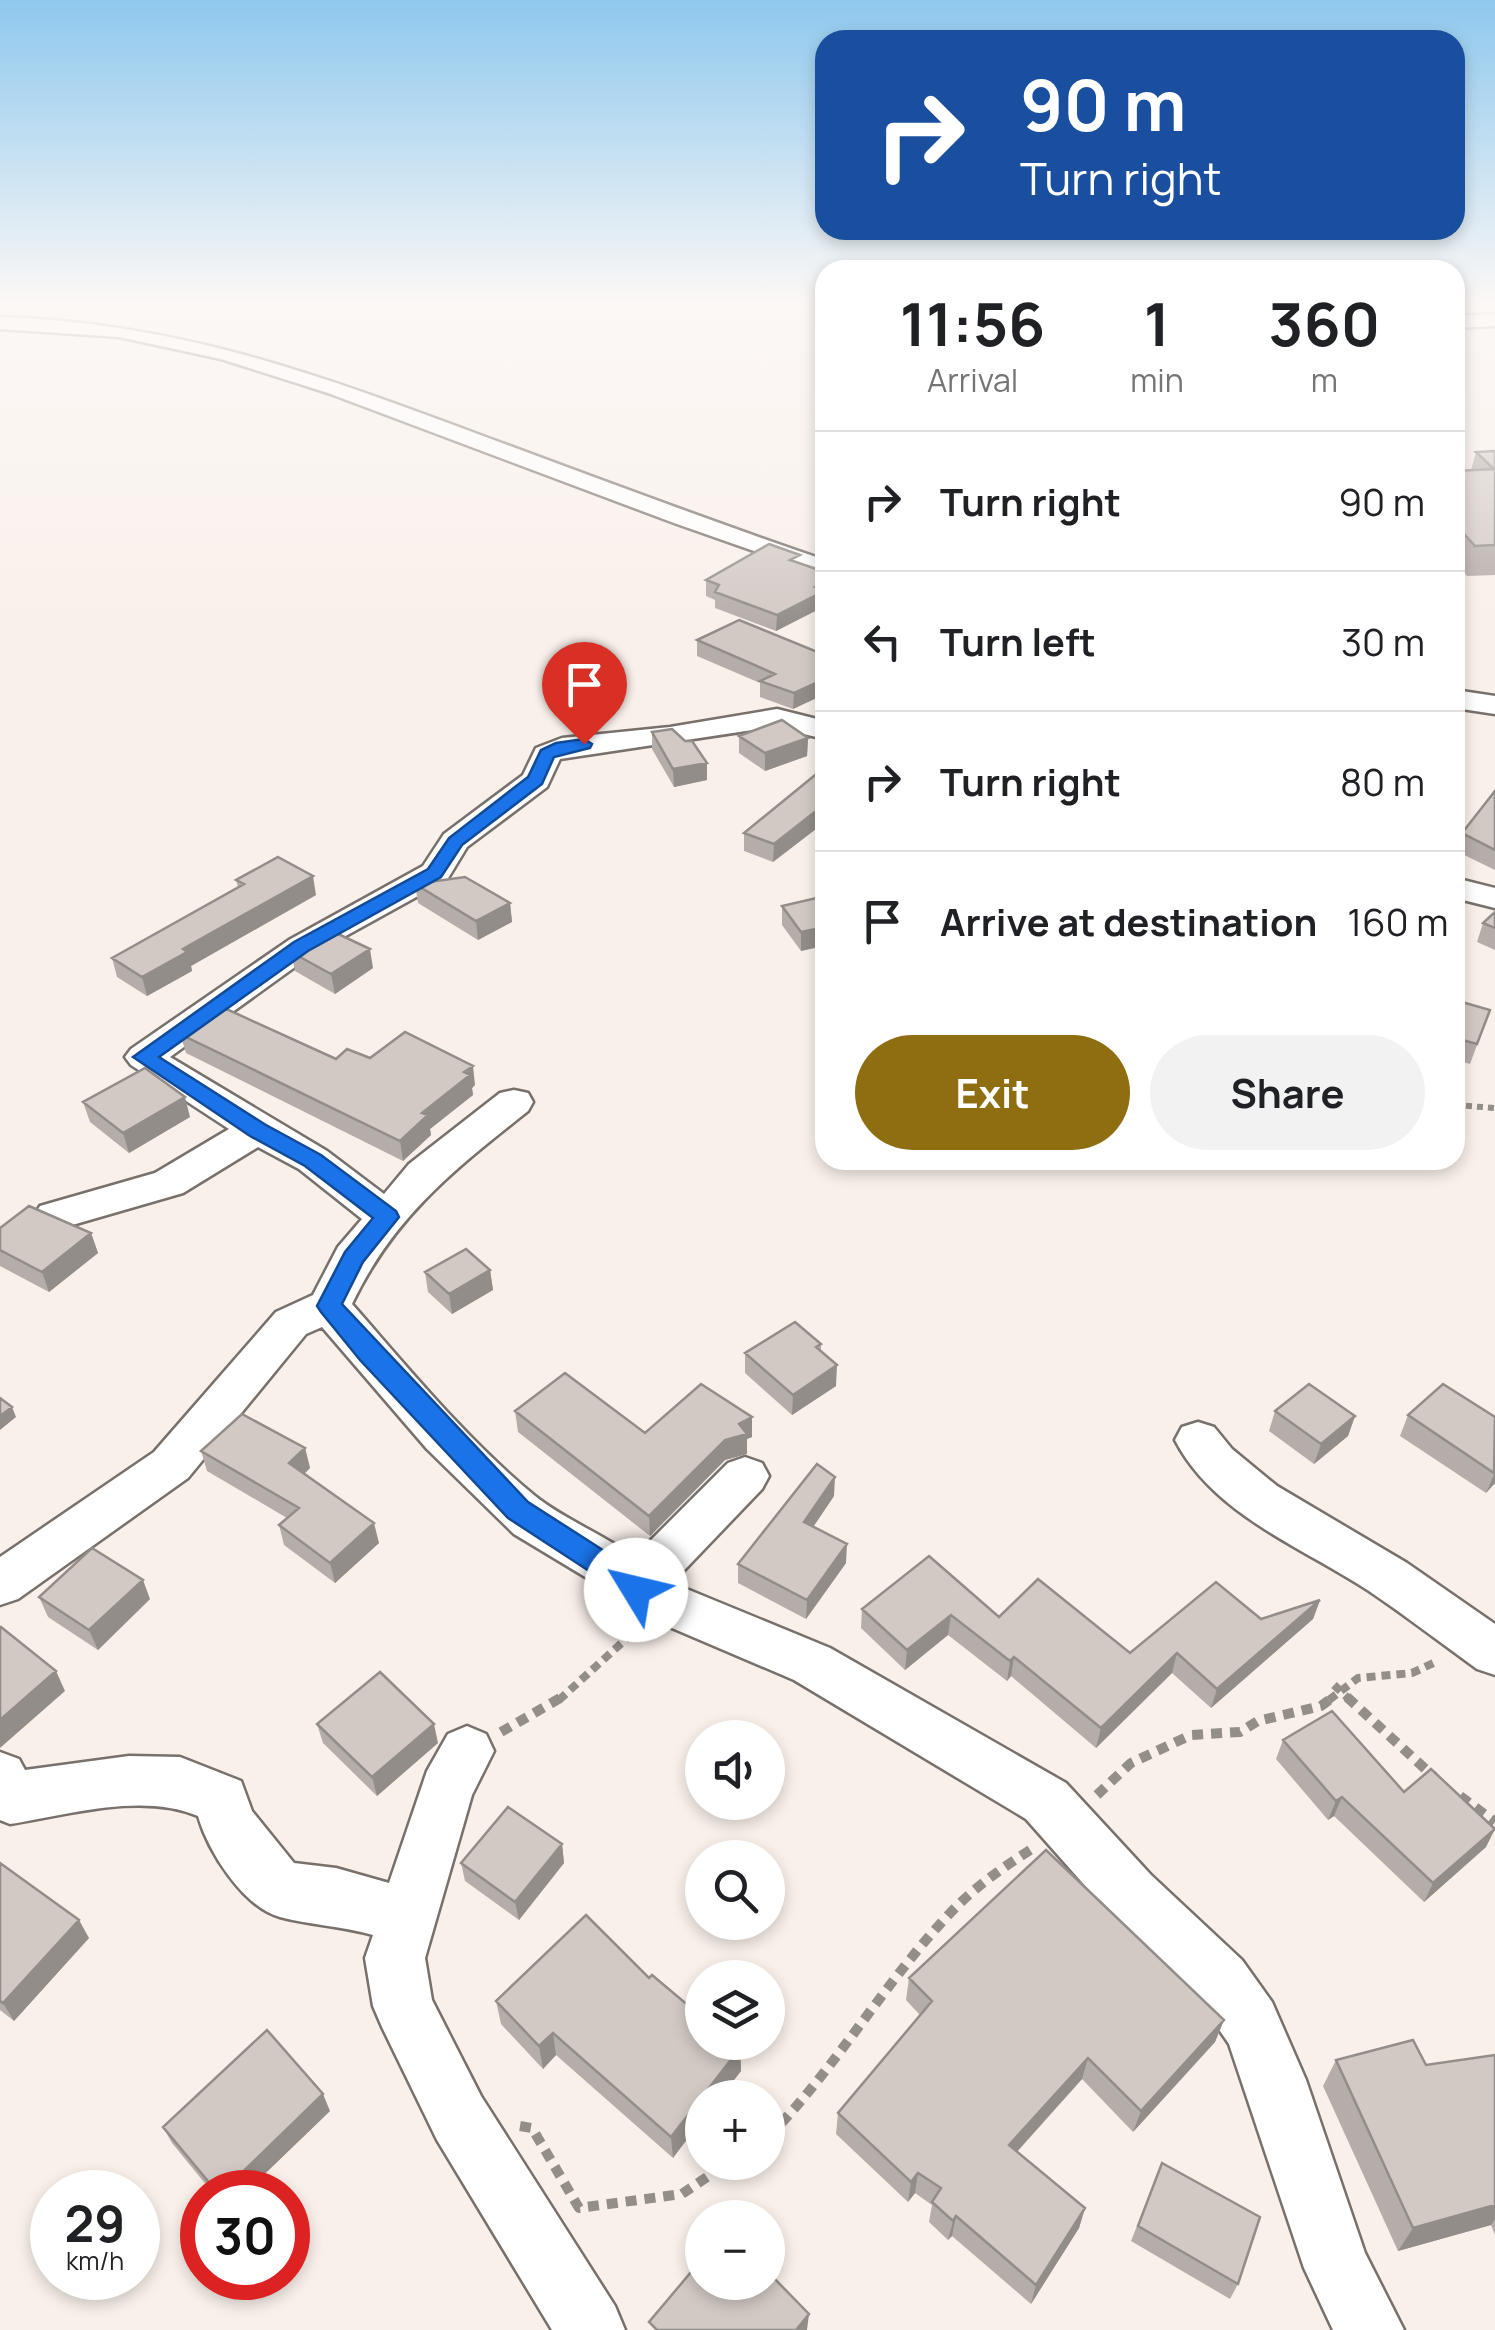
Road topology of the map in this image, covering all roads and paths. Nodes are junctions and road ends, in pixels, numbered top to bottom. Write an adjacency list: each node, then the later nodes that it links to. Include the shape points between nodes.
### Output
1 (402, 414): 2 (street)
2 (815, 565)
3 (1465, 700): 4 (street)
4 (1495, 705)
5 (815, 728): 11 (street, via 777,718 547,754 536,780 455,842 435,873 301,946 144,1057)
6 (1465, 890): 7 (street)
7 (1495, 898)
8 (514, 1102): 13 (street, via 424,1174)
9 (1465, 1106): 10 (path)
10 (1495, 1108)
11 (258, 1130): 12 (street, via 170,1183); 13 (street, via 313,1160)
12 (55, 1216)
13 (387, 1217): 14 (street, via 354,1258)
14 (330, 1306): 17 (street, via 291,1323 171,1465); 18 (street, via 518,1510)
15 (1198, 1440): 19 (street, via 1240,1486 1390,1578)
16 (744, 1476): 18 (street, via 678,1540)
17 (0, 1584)
18 (650, 1597): 21 (path, via 559,1700); 24 (street, via 812,1664 1004,1773 1046,1801)
19 (1474, 1653): 20 (path, via 1412,1673 1358,1678)
20 (1337, 1689): 23 (path, via 1416,1764); 24 (path, via 1322,1706 1258,1721 1240,1732 1191,1735 1130,1764)
21 (466, 1751): 25 (street, via 446,1789)
22 (0, 1777): 25 (street, via 10,1798 129,1781 180,1782 221,1800 228,1824 280,1889)
23 (1495, 1822)
24 (1070, 1829): 27 (path, via 1013,1859 925,1937 822,2080); 30 (street, via 1220,1981 1251,2023 1337,2268)
25 (406, 1916): 26 (street, via 395,1958 403,2006)
26 (459, 2118): 28 (path, via 532,2128 580,2208 682,2194); 29 (street)
27 (785, 2120)
28 (703, 2180)
29 (591, 2330)
30 (1370, 2330)

